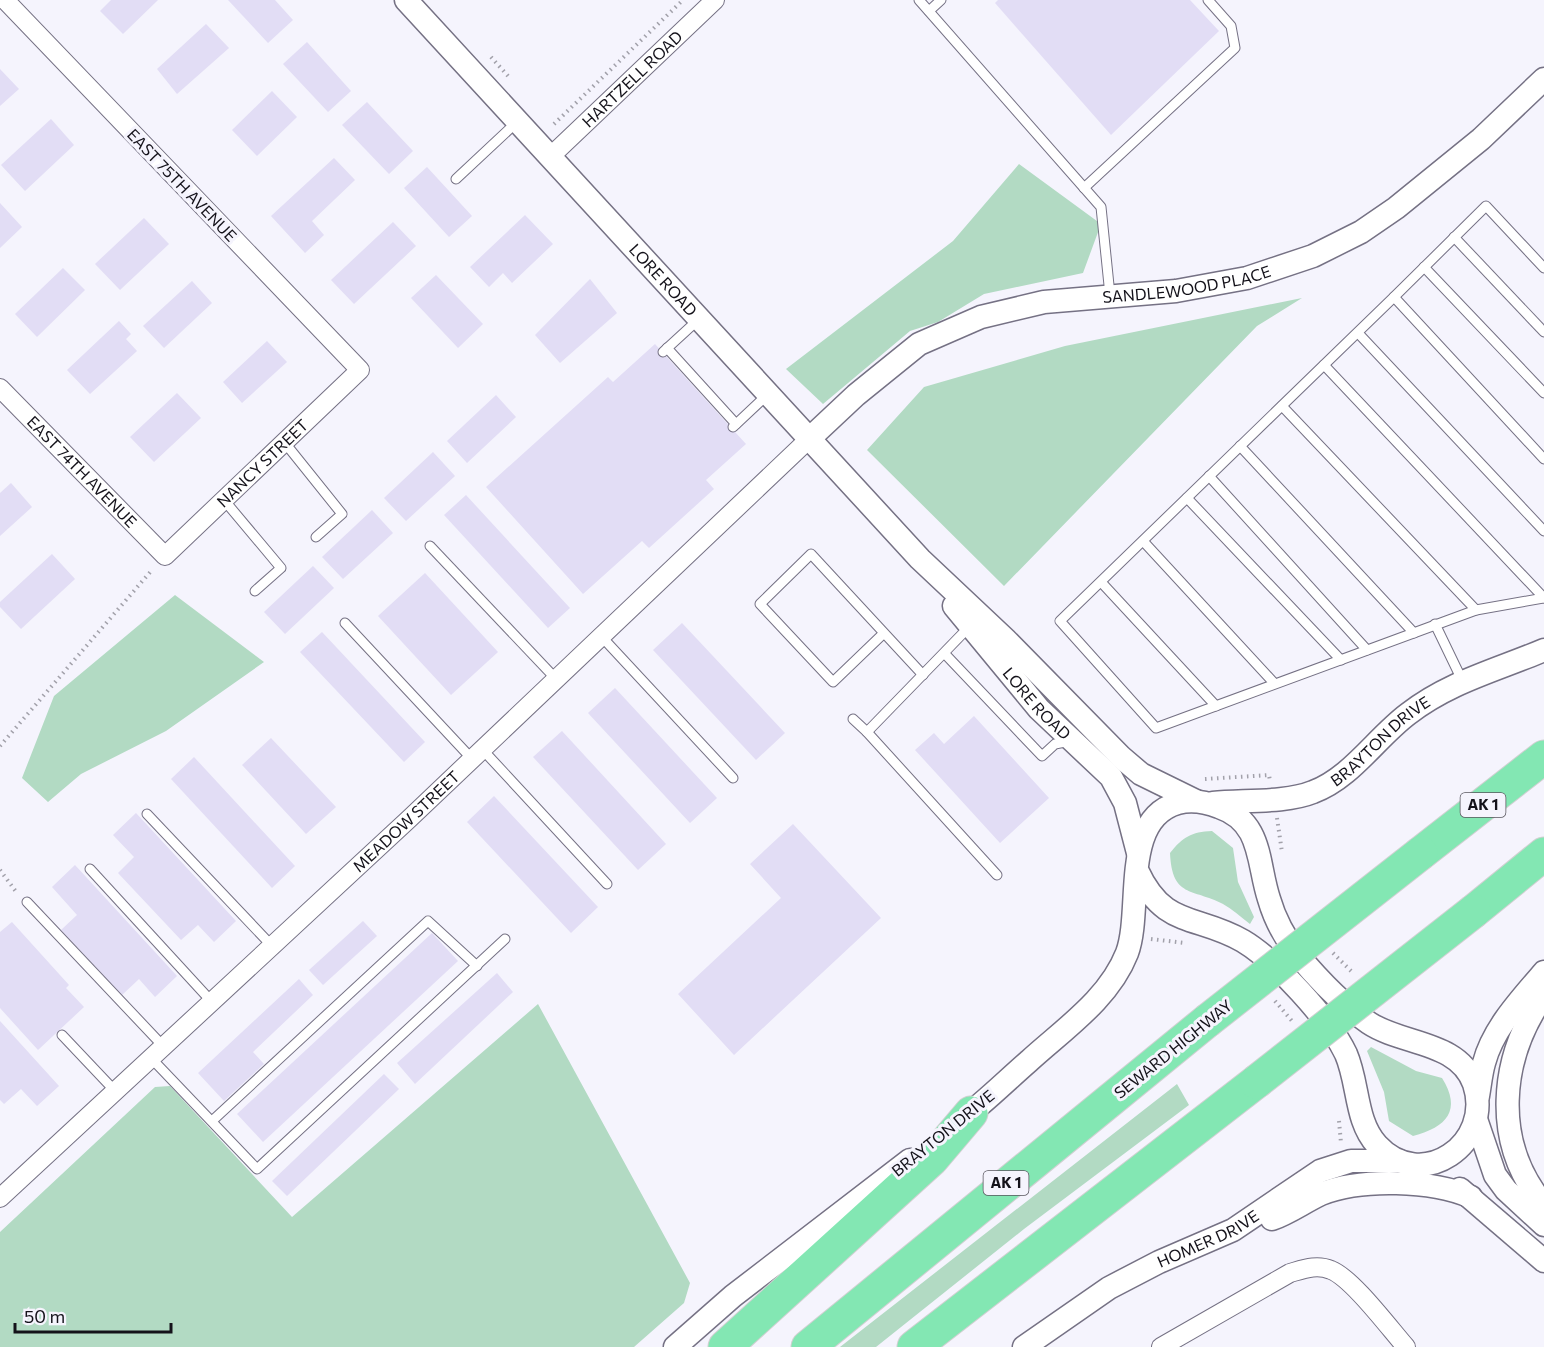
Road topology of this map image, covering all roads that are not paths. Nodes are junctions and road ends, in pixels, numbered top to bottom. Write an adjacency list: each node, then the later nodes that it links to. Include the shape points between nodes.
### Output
1 (4, 0): 22 (street, EAST 75TH AVENUE)
2 (406, 0): 9 (street, LORE ROAD)
3 (715, 0): 10 (street, HARTZELL ROAD)
4 (919, 0): 7 (lane)
5 (941, 0): 7 (lane)
6 (1208, 0): 12 (lane, via 1231,26 1235,48)
7 (928, 11): 12 (lane)
8 (1544, 79): 16 (street, SANDLEWOOD PLACE, via 1481,139 1396,208 1361,232 1313,256 1247,278 1176,291)
9 (518, 121): 10 (street, LORE ROAD); 11 (lane)
10 (558, 149): 18 (street, LORE ROAD)
11 (456, 178)
12 (1084, 188): 16 (lane, via 1101,207)
13 (1455, 237): 14 (lane); 15 (lane, via 1486,206); 19 (lane)
14 (1424, 267): 17 (lane); 24 (lane)
15 (1544, 268)
16 (1110, 295): 27 (street, SANDLEWOOD PLACE, via 1044,302 981,317 919,344)
17 (1394, 297): 20 (lane); 30 (lane)
18 (699, 319): 25 (street, LORE ROAD); 25 (lane, via 664,350 734,426)
19 (1544, 332)
20 (1358, 333): 21 (lane); 34 (lane)
21 (1324, 365): 26 (lane); 42 (lane)
22 (360, 370): 28 (street, NANCY STREET)
23 (0, 388): 38 (street, EAST 74TH AVENUE)
24 (1544, 393)
25 (767, 395): 27 (street, LORE ROAD)
26 (1282, 406): 29 (lane); 43 (lane)
27 (808, 440): 39 (street, LORE ROAD); 49 (street, MEADOW STREET)
28 (285, 443): 33 (street, NANCY STREET); 35 (lane, via 342,514)
29 (1240, 446): 31 (lane); 48 (lane)
30 (1544, 459)
31 (1209, 476): 32 (lane); 50 (lane)
32 (1187, 498): 36 (lane); 53 (lane)
33 (224, 500): 38 (street, NANCY STREET); 41 (lane, via 281,568)
34 (1544, 531)
35 (316, 537)
36 (1143, 541): 40 (lane); 57 (lane)
37 (430, 546): 55 (lane)
38 (165, 556)
39 (920, 559): 46 (street, LORE ROAD); 65 (street, LORE ROAD, via 1140,774)
40 (1101, 582): 58 (lane); 58 (lane, via 1060,621 1156,728)
41 (255, 591)
42 (1544, 598): 43 (lane)
43 (1476, 610): 45 (lane)
44 (345, 623): 62 (lane)
45 (1435, 624): 48 (lane); 56 (lane)
46 (969, 627): 52 (lane); 61 (street, LORE ROAD)
47 (884, 633): 47 (lane, via 811,554 760,603 833,682); 54 (lane)
48 (1414, 633): 50 (lane)
49 (601, 636): 55 (street, MEADOW STREET); 64 (lane)
50 (1367, 650): 53 (lane)
51 (1544, 650): 56 (street, BRAYTON DRIVE)
52 (945, 654): 54 (lane); 61 (lane, via 1041,756 1055,744)
53 (1341, 660): 57 (lane)
54 (923, 675): 60 (lane)
55 (556, 679): 62 (street, MEADOW STREET)
56 (1462, 680): 65 (street, BRAYTON DRIVE, via 1408,713 1342,776 1321,789 1298,797)
57 (1274, 683): 58 (lane)
58 (1216, 706)
59 (853, 719): 60 (lane)
60 (867, 732): 70 (lane)
61 (1072, 741): 68 (street, LORE ROAD, via 1117,786 1125,803)
62 (477, 754): 71 (lane); 74 (street, MEADOW STREET)
63 (1544, 757): 94 (highway, SEWARD HIGHWAY / AK 1, bridge, via 1207,1021)
64 (733, 778)
65 (1201, 795): 68 (street, BRAYTON DRIVE, via 1160,813 1144,834); 82 (street, LORE ROAD, via 1232,812 1254,836 1273,912 1298,955 1372,1025 1460,1061 1470,1076)
66 (147, 814): 74 (lane)
67 (1544, 854): 95 (highway, bridge)
68 (1137, 861): 83 (street, BRAYTON DRIVE, via 1131,938 1110,984); 85 (street, via 1153,897 1170,912 1242,940 1311,1005 1340,1040 1349,1060 1367,1132 1381,1150)
69 (90, 869): 78 (lane)
70 (997, 875)
71 (607, 884)
72 (27, 902): 80 (lane)
73 (505, 939): 75 (lane)
74 (272, 946): 78 (street, MEADOW STREET)
75 (477, 966): 84 (lane, via 428,921); 84 (lane, via 257,1169)
76 (1544, 972): 82 (street, via 1496,1036 1484,1061)
77 (1544, 994): 88 (street, via 1517,1045 1507,1104 1515,1158)
78 (212, 1002): 80 (street, MEADOW STREET)
79 (62, 1035): 81 (lane)
80 (157, 1052): 81 (street, MEADOW STREET); 84 (lane)
81 (115, 1091): 87 (street, MEADOW STREET)
82 (1477, 1110): 85 (street, via 1464,1144 1449,1157 1429,1164); 89 (street, LORE ROAD, via 1495,1175)
83 (971, 1113): 92 (street, BRAYTON DRIVE, via 733,1296); 93 (highway, via 932,1159)
84 (212, 1122)
85 (1409, 1163): 86 (street); 90 (street, HOMER DRIVE, via 1368,1159 1334,1165)
86 (1471, 1197): 90 (street, via 1438,1187 1351,1185 1322,1194 1266,1222); 91 (street)
87 (0, 1198)
88 (1544, 1205)
89 (1544, 1225)
90 (1233, 1230): 96 (street, HOMER DRIVE, via 1109,1288)
91 (1544, 1261)
92 (675, 1347)
93 (725, 1347)
94 (808, 1347)
95 (914, 1347)
96 (1024, 1347)
97 (1161, 1347): 98 (street, via 1290,1273 1312,1266 1331,1270 1354,1289)
98 (1406, 1347)

